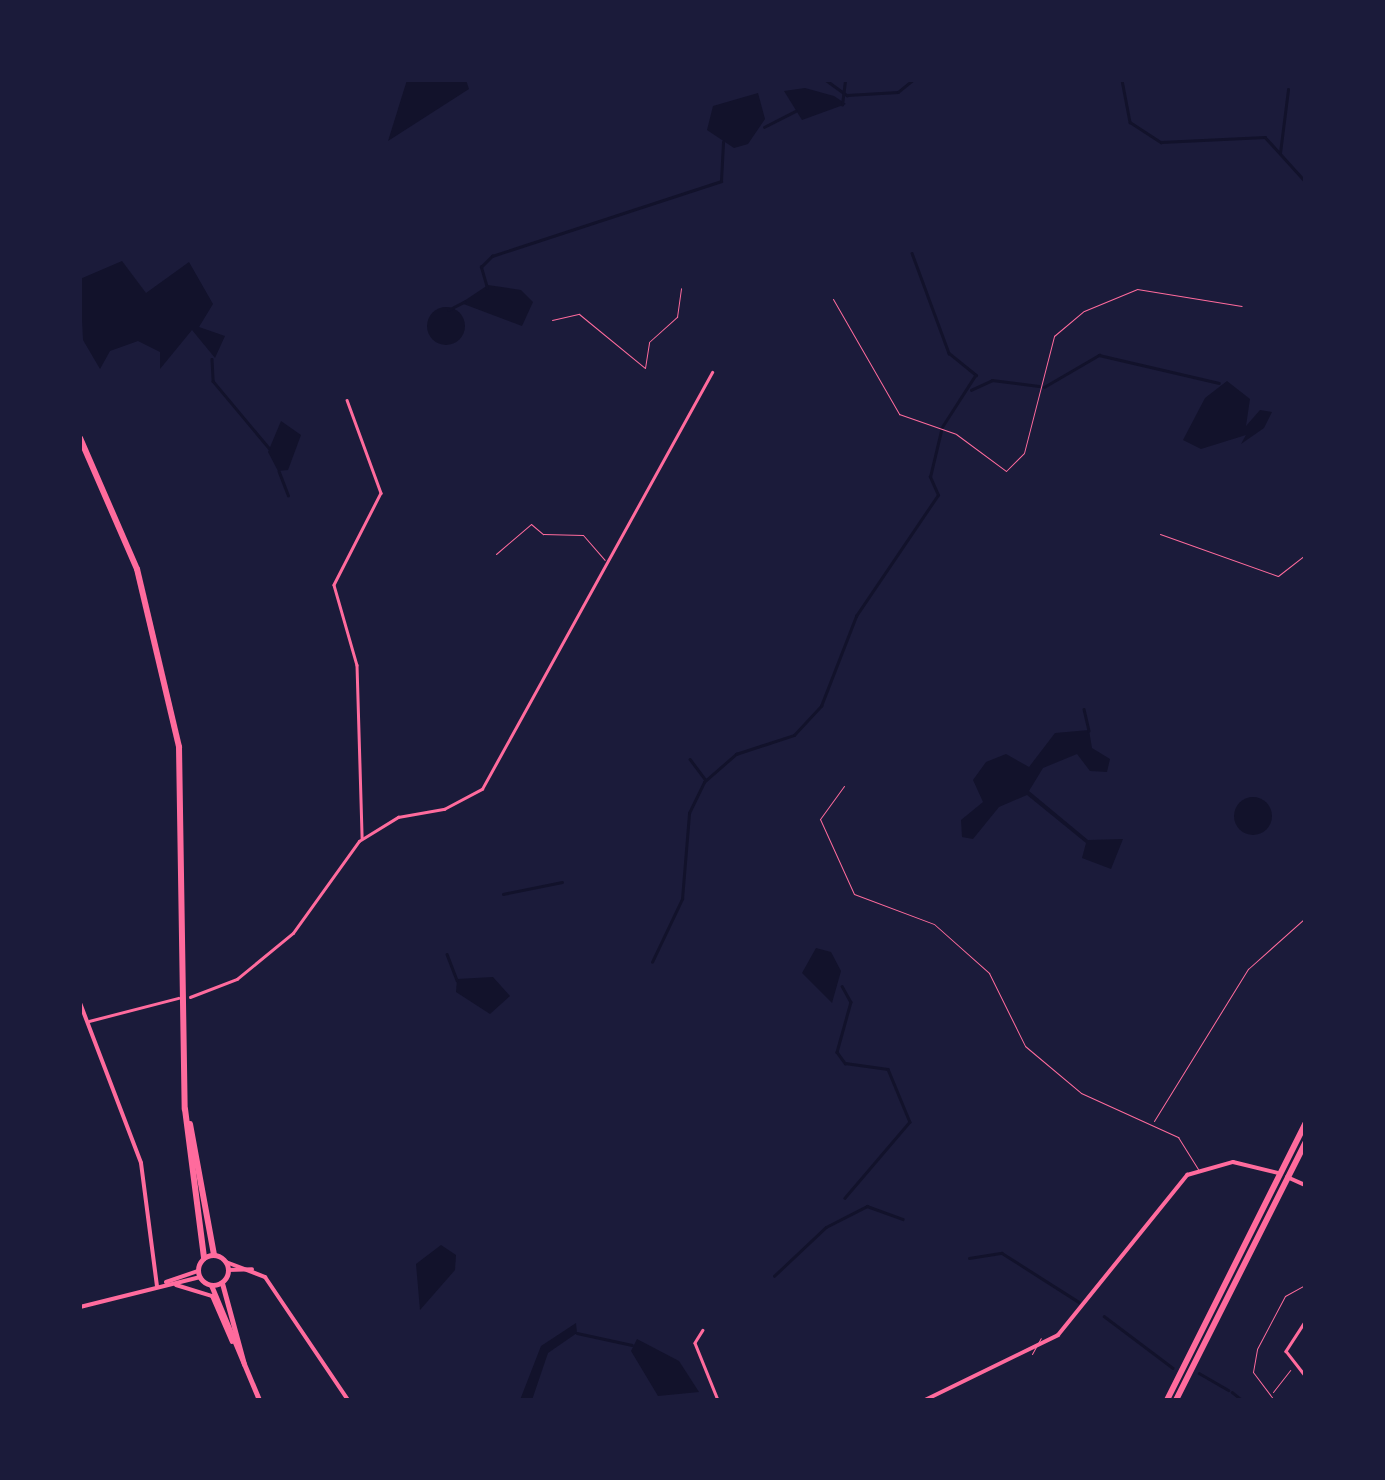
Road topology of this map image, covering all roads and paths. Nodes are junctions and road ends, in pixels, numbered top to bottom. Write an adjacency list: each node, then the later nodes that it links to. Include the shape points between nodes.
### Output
1 (680, 288): 4 (path, via 677,317 649,342 645,368 578,314)
2 (833, 299): 3 (path, via 899,414 956,434 1006,472 1024,454 1054,336 1084,311 1137,288)
3 (1242, 306)
4 (552, 320)
5 (712, 372): 11 (street)
6 (346, 400): 13 (street, via 382,492 334,584 357,665)
7 (80, 438): 19 (highway, via 137,569 173,706 187,848)
8 (1160, 534): 10 (path, via 1278,576)
9 (496, 554): 11 (lane, via 531,524 543,534 582,535)
10 (1305, 555)
11 (607, 561): 13 (street, via 482,789)
12 (844, 786): 20 (lane, via 820,819 854,894 934,924 989,973 1025,1046 1082,1093)
13 (362, 840): 15 (street, via 283,942 237,979)
14 (1305, 918): 20 (lane, via 1248,969)
15 (190, 997)
16 (178, 998): 18 (street)
17 (80, 1003): 18 (street)
18 (88, 1021): 31 (street, via 141,1163)
19 (184, 1056): 25 (highway); 26 (highway)
20 (1153, 1124): 23 (lane, via 1185,1143)
21 (1305, 1124): 47 (highway)
22 (1305, 1143): 48 (highway)
23 (1198, 1170): 24 (street, via 1233,1162); 37 (street, via 1168,1190)
24 (1302, 1183)
25 (214, 1255): 26 (main road); 27 (main road)
26 (204, 1258): 28 (main road)
27 (227, 1266): 29 (main road); 44 (street, via 260,1272)
28 (199, 1274): 30 (main road); 31 (street)
29 (221, 1282): 30 (main road); 39 (main road)
30 (210, 1284): 36 (main road)
31 (159, 1286): 33 (street); 36 (street, via 208,1293)
32 (1305, 1286): 42 (path, via 1285,1296 1260,1338 1253,1372)
33 (80, 1307)
34 (1305, 1322): 40 (street, via 1287,1345)
35 (703, 1330): 45 (street, via 696,1348)
36 (232, 1342): 39 (main road)
37 (1047, 1344): 38 (street); 38 (lane, via 1032,1339)
38 (1032, 1354): 46 (street)
39 (245, 1367): 43 (main road)
40 (1292, 1367): 41 (street); 42 (path)
41 (1305, 1375)
42 (1272, 1393): 49 (path)
43 (259, 1400)
44 (348, 1400)
45 (718, 1400)
46 (925, 1400)
47 (1167, 1400)
48 (1176, 1400)
49 (1274, 1400)

